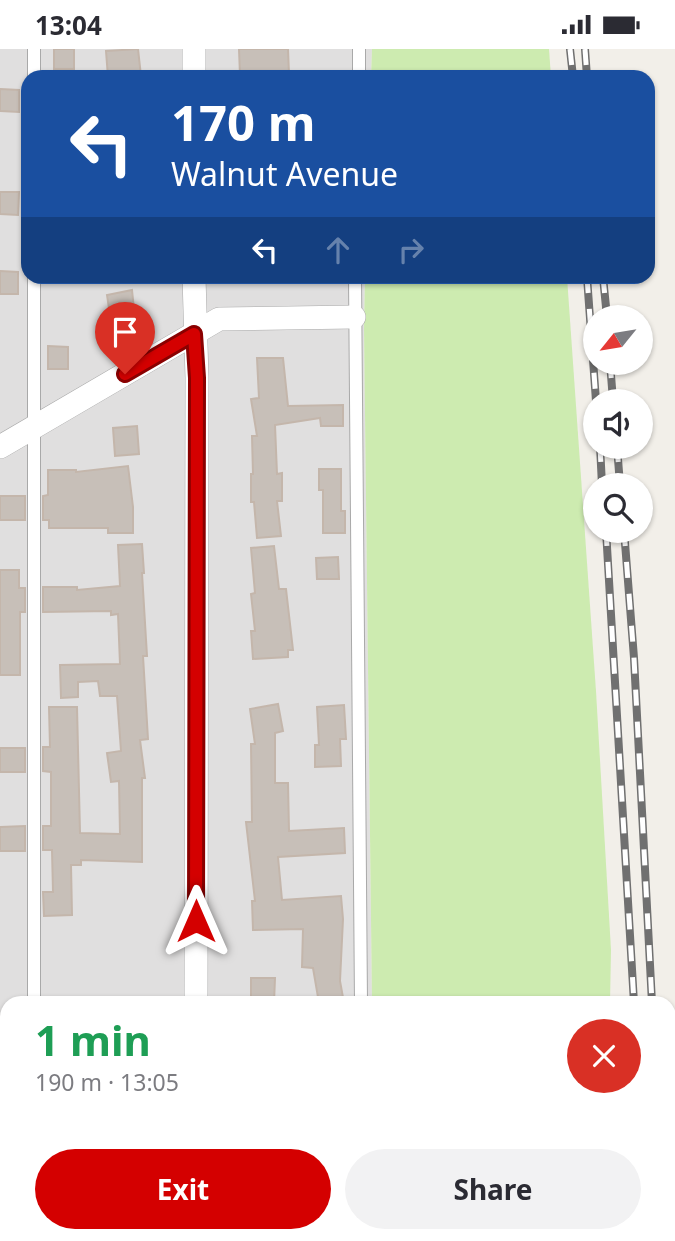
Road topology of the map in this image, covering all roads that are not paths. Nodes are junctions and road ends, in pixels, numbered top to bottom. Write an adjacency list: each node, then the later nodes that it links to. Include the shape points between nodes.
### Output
1 (34, 49): 4 (lane)
2 (194, 49): 5 (street)
3 (359, 49): 6 (lane)
4 (34, 70)
5 (194, 70)
6 (359, 70)
7 (34, 284): 12 (lane)
8 (194, 284): 11 (street)
9 (355, 284): 10 (lane)
10 (354, 317): 11 (street, via 219,319); 16 (lane)
11 (194, 334): 12 (street); 15 (street)
12 (34, 428): 13 (street); 14 (lane)
13 (0, 447)
14 (34, 996)
15 (196, 996)
16 (362, 996)

